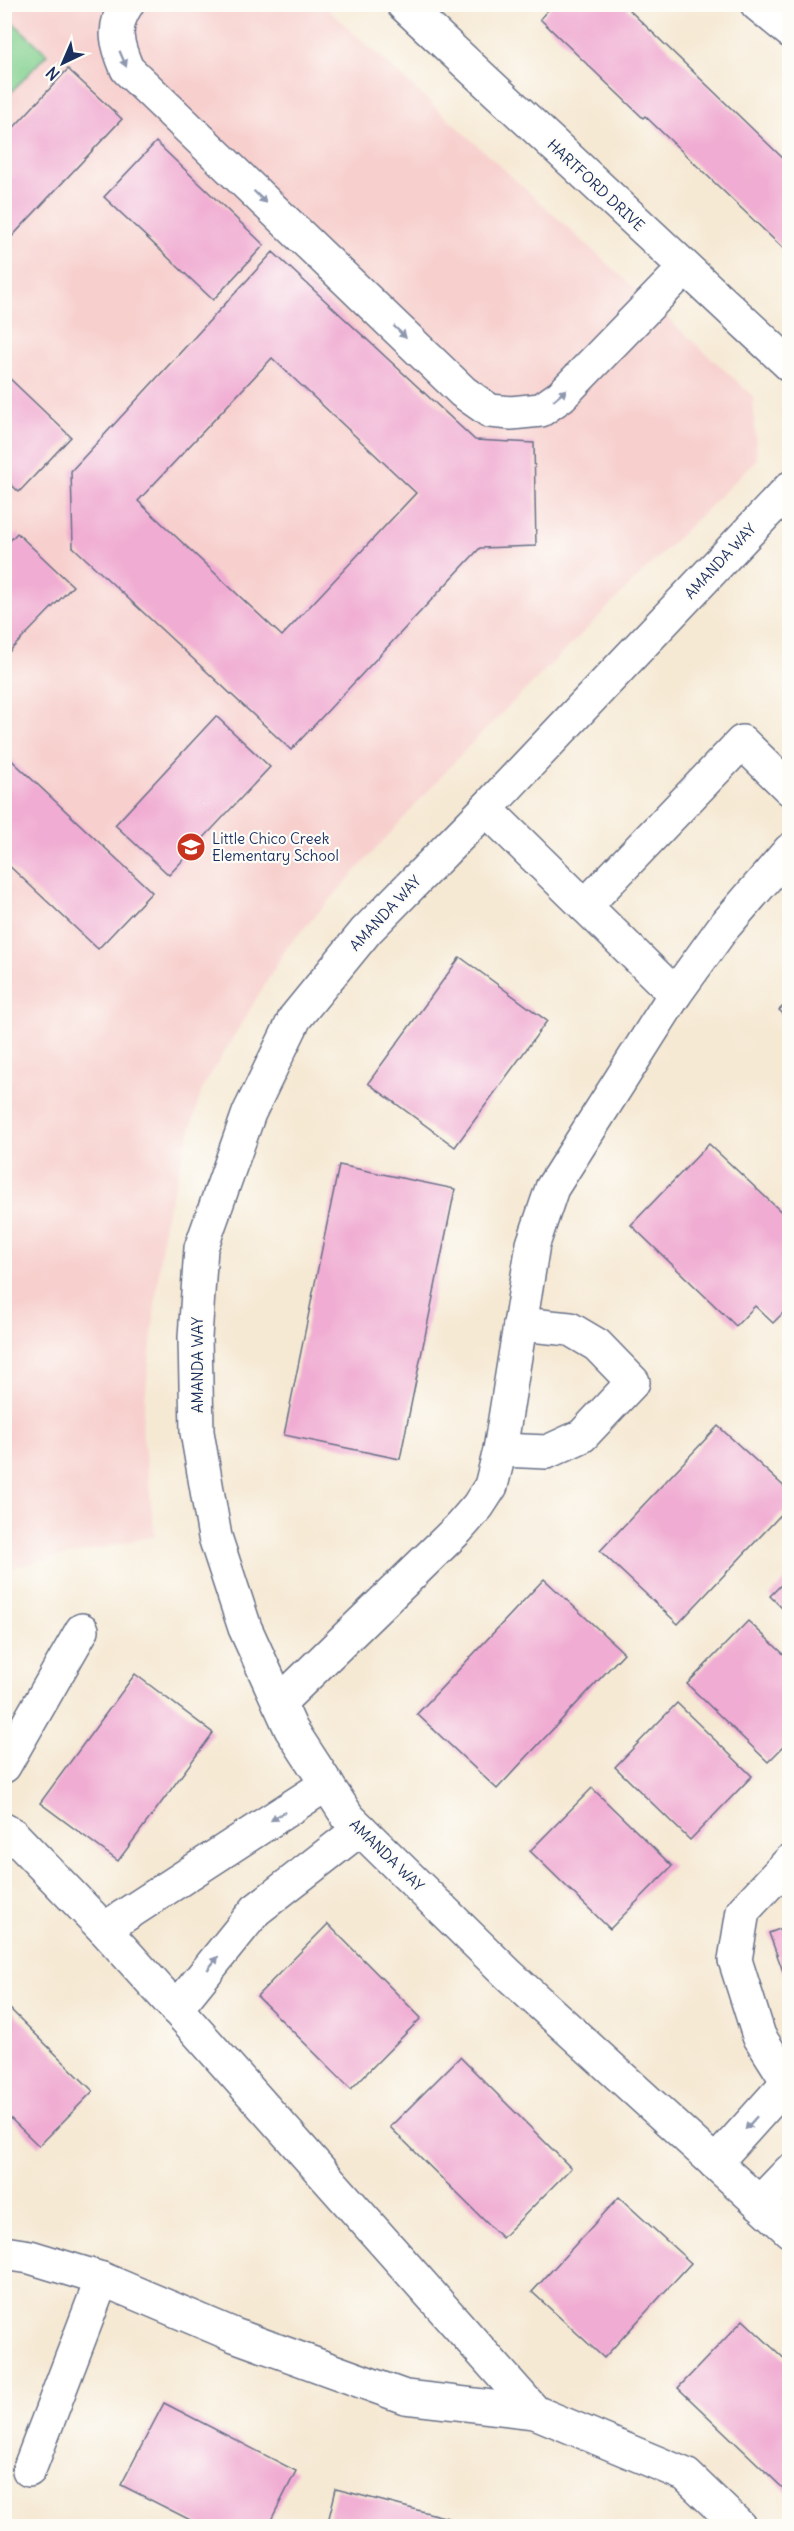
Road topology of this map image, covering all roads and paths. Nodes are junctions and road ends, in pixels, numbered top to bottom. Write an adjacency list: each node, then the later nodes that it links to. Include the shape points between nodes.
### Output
1 (127, 4): 5 (street, one-way to 5, via 115,34 127,69 463,392 490,411 541,410 561,396)
2 (403, 4): 5 (street, HARTFORD DRIVE)
3 (757, 4): 4 (street)
4 (789, 32)
5 (685, 268): 6 (street, HARTFORD DRIVE)
6 (789, 365)
7 (789, 488): 9 (street, AMANDA WAY)
8 (789, 789): 11 (street, via 742,742)
9 (486, 808): 11 (street); 16 (street, AMANDA WAY, via 366,931 295,1018 249,1113 201,1248 195,1337 197,1432 215,1537 245,1628)
10 (789, 850): 12 (street, via 722,929)
11 (585, 906): 12 (street)
12 (675, 994): 13 (street, via 552,1188 533,1244)
13 (520, 1324): 14 (street); 14 (street, via 570,1329 597,1344 633,1382 582,1437 547,1452)
14 (500, 1450): 16 (street, via 491,1486 478,1506)
15 (82, 1630): 17 (street)
16 (279, 1703): 18 (street, AMANDA WAY)
17 (4, 1766)
18 (327, 1784): 19 (street, AMANDA WAY); 22 (street, one-way to 22)
19 (360, 1829): 23 (street, one-way to 19, via 256,1910); 25 (street, AMANDA WAY, via 509,1975)
20 (4, 1830): 22 (street)
21 (789, 1861): 24 (street, via 743,1911 735,1960 759,2036)
22 (104, 1929): 23 (street)
23 (176, 2009): 31 (street)
24 (788, 2084): 25 (street, one-way to 25)
25 (715, 2163): 27 (street, AMANDA WAY)
26 (789, 2171): 27 (street)
27 (759, 2204): 28 (street, AMANDA WAY)
28 (789, 2231)
29 (4, 2253): 30 (street)
30 (102, 2279): 31 (street, via 234,2335 405,2397); 32 (street)
31 (535, 2412): 33 (street, via 686,2475)
32 (29, 2470)
33 (738, 2526)

